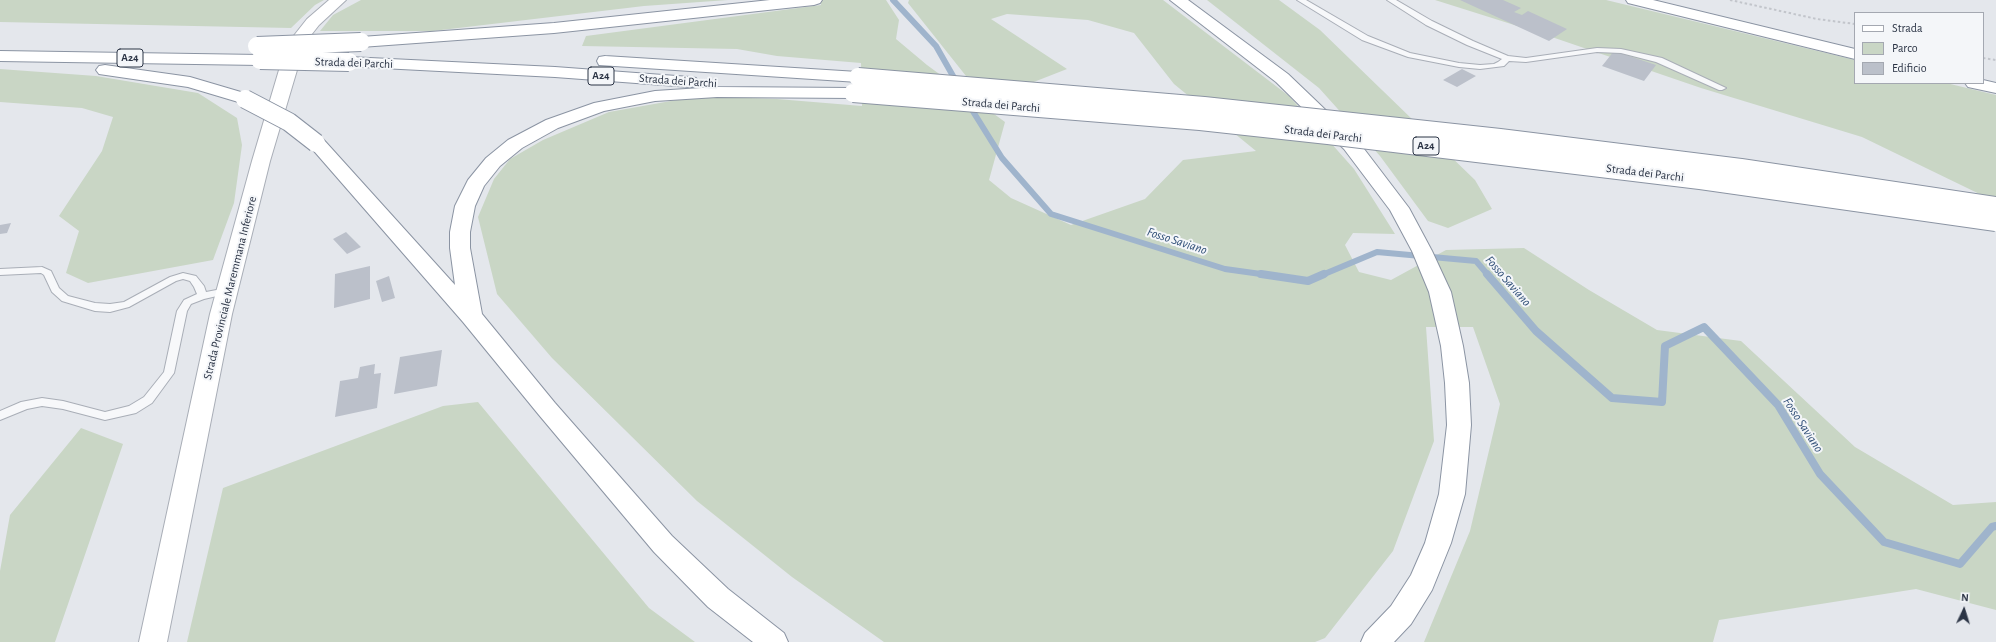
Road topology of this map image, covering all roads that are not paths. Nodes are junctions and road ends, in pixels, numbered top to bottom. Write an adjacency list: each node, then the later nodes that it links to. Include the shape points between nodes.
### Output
1 (338, 0): 21 (main road, Strada Provinciale Maremmana Inferiore, via 313,22 300,38 261,161)
2 (814, 0): 8 (main road, via 569,27 460,36)
3 (1178, 0): 27 (main road, via 1303,97 1351,146 1399,208 1432,270 1440,292 1449,329 1457,383 1459,425 1452,494 1438,543 1422,582 1400,615)
4 (1301, 0): 12 (lane, via 1365,38 1408,55 1480,67 1501,64)
5 (1391, 0): 12 (lane, via 1429,23)
6 (1634, 0): 10 (main road)
7 (0, 41): 9 (main road, Strada dei Parchi / A24)
8 (355, 51): 9 (main road, Strada dei Parchi / A24, bridge); 9 (main road, bridge); 15 (main road, Strada dei Parchi / A24, via 556,72)
9 (258, 53): 11 (main road, Strada dei Parchi / A24)
10 (1854, 54)
11 (0, 56)
12 (1506, 58): 16 (lane, via 1526,60 1597,50 1621,51 1659,60)
13 (0, 64): 23 (main road, bridge, via 92,69 195,84 245,99 289,122 316,143)
14 (1978, 84): 17 (main road)
15 (855, 85): 18 (main road, Strada dei Parchi / A24, bridge, via 1196,105 1476,135 1748,169); 19 (main road, Strada dei Parchi / A24, bridge, via 1293,131 1700,180); 23 (main road, via 655,96 588,111 552,124 529,136 493,162 475,184 465,206 460,248)
16 (1722, 88)
17 (1996, 88)
18 (1996, 206)
19 (1996, 222)
20 (0, 272): 22 (lane, via 42,270 48,273 55,290 65,299 95,307 126,306 183,276 193,278)
21 (227, 291): 22 (lane); 25 (main road, Strada Provinciale Maremmana Inferiore)
22 (202, 296): 24 (lane, via 187,302 182,311 169,373 148,400 132,410 105,416 42,402 25,405)
23 (471, 316): 26 (main road, via 663,544 718,598)
24 (0, 416)
25 (153, 642)
26 (774, 642)
27 (1375, 642)

